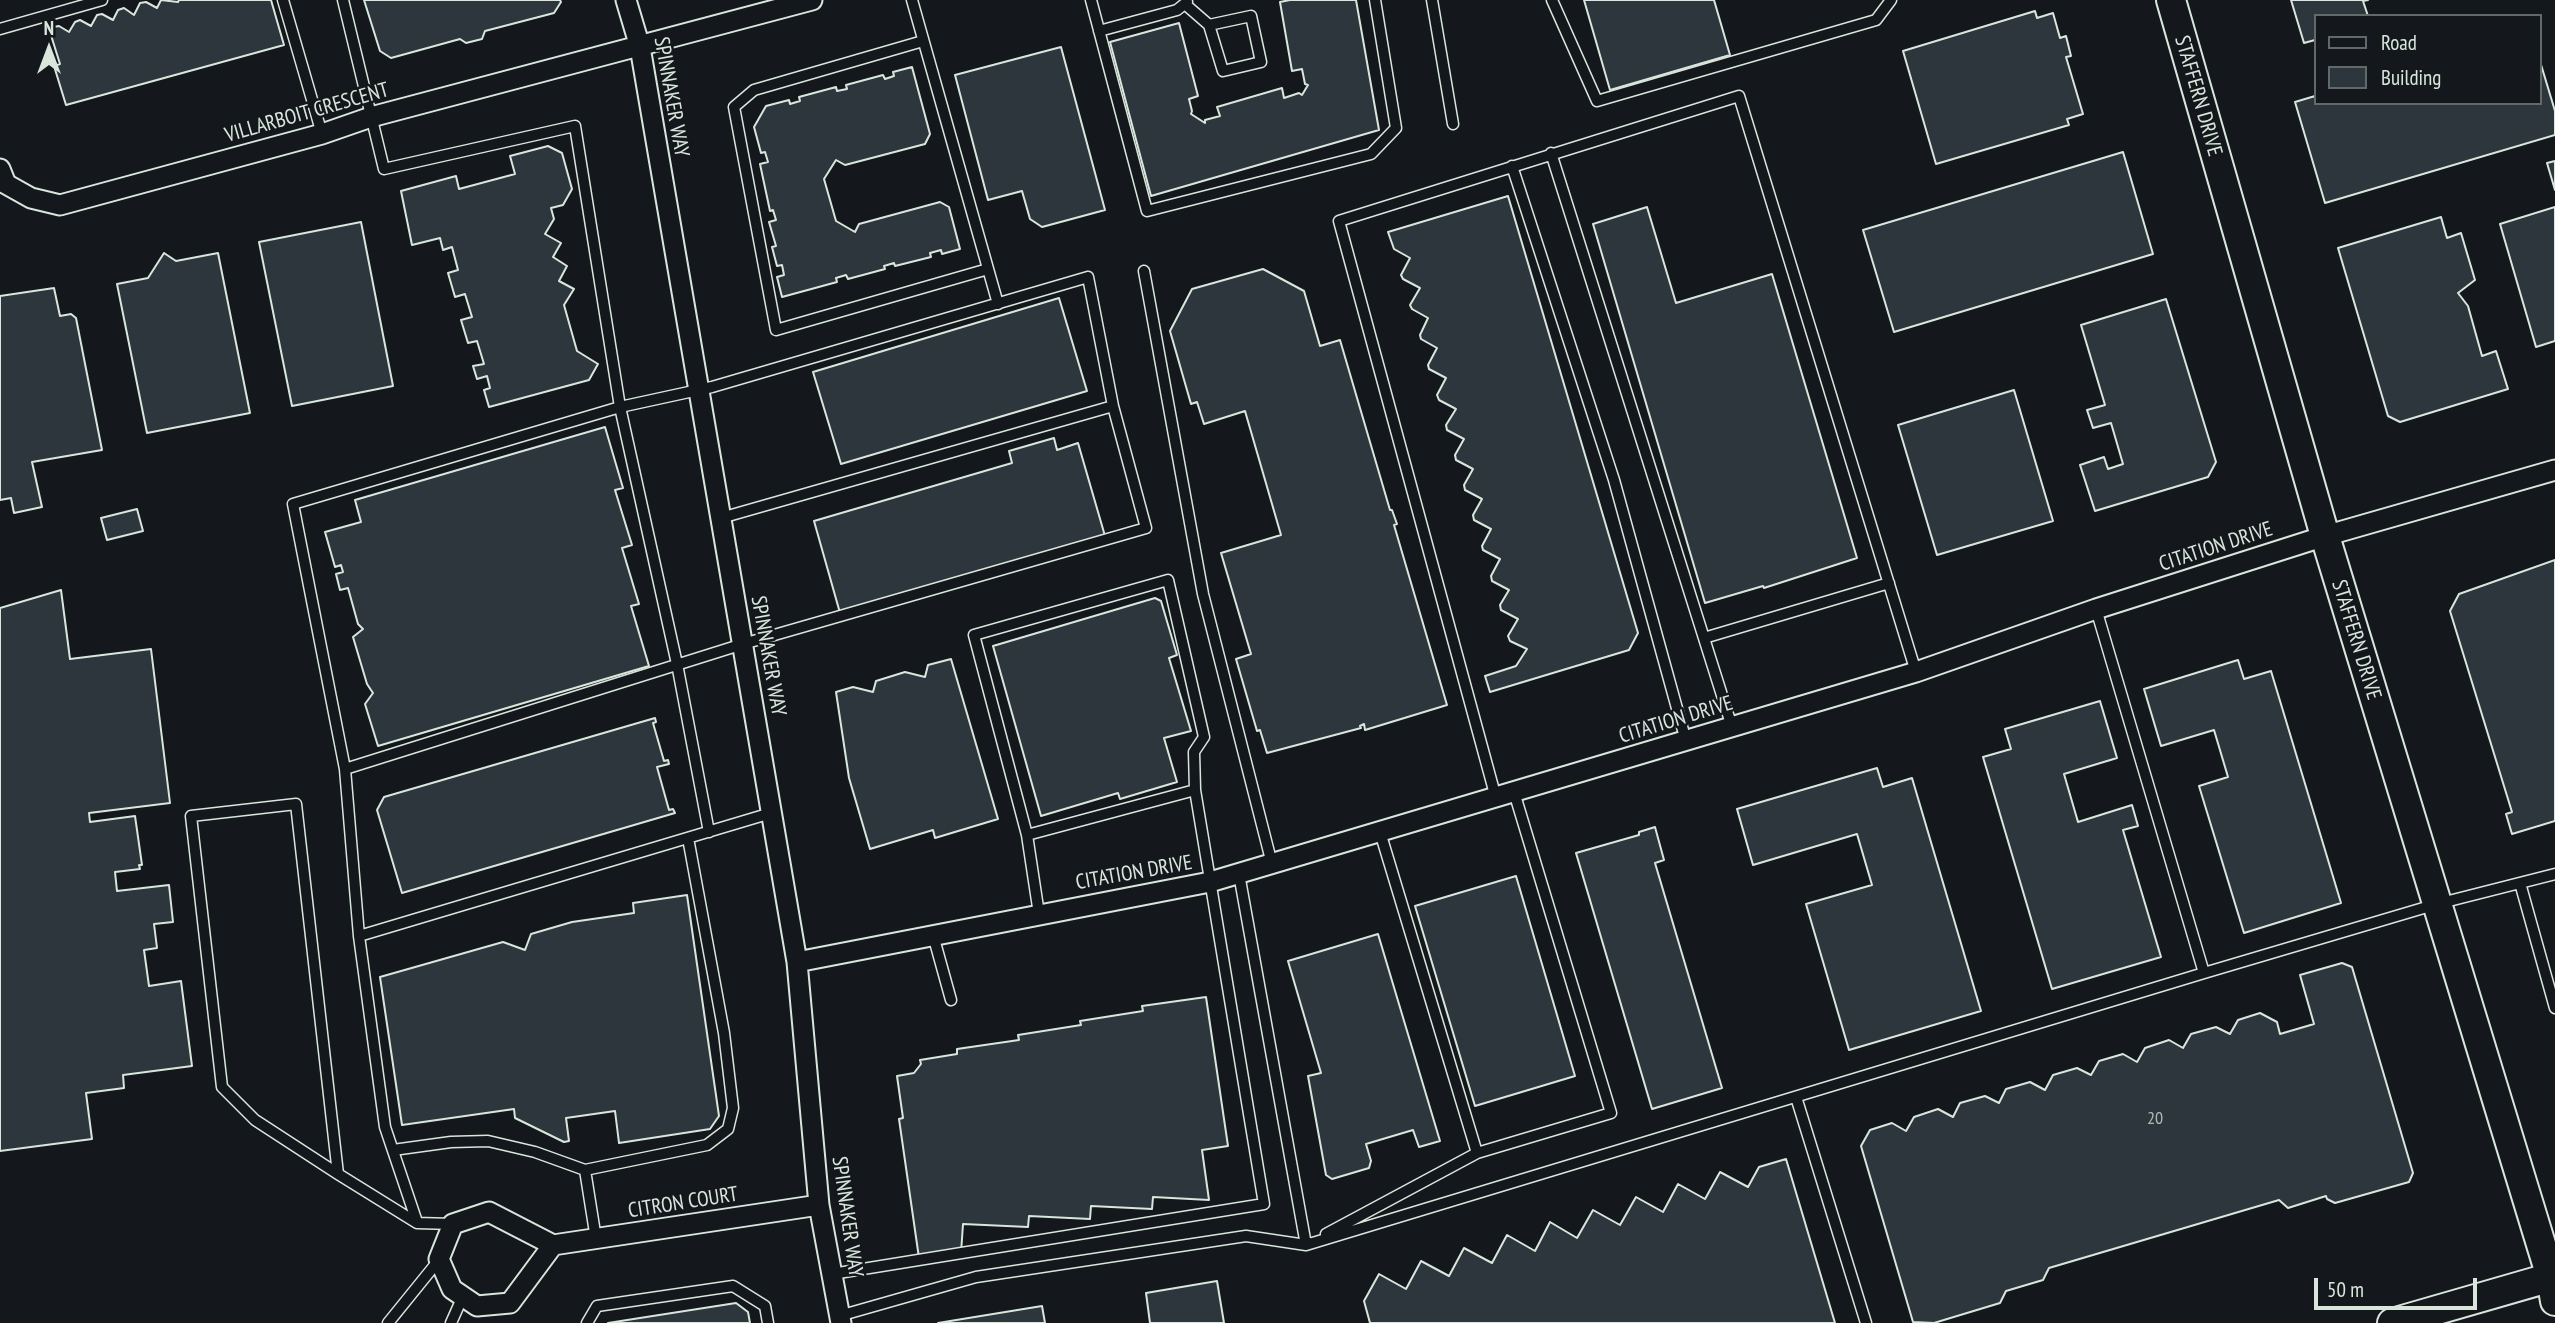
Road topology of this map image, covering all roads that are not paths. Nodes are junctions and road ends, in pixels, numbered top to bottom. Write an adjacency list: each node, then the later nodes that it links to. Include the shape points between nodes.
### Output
1 (102, 0): 15 (lane)
2 (283, 0): 21 (lane)
3 (343, 0): 19 (lane)
4 (626, 0): 18 (street, SPINNAKER WAY)
5 (813, 0): 18 (street, VILLARBOIT CRESCENT)
6 (912, 0): 17 (lane)
7 (1091, 0): 16 (lane)
8 (1375, 0): 16 (lane, via 1396,128 1371,154 1147,211)
9 (1432, 0): 20 (lane)
10 (1552, 0): 11 (lane, via 1597,101 1876,20)
11 (1891, 0)
12 (2171, 0): 33 (street, STAFFERN DRIVE)
13 (1187, 3): 14 (lane); 16 (lane, via 1177,10)
14 (1209, 25): 14 (lane, via 1251,16 1261,62 1223,71)
15 (0, 29)
16 (1099, 31)
17 (923, 41): 25 (lane); 25 (lane, via 754,90 734,107 776,330)
18 (640, 47): 19 (street, VILLARBOIT CRESCENT); 28 (street, SPINNAKER WAY)
19 (371, 117): 21 (street, VILLARBOIT CRESCENT); 30 (lane, via 384,169 575,126)
20 (1453, 124)
21 (322, 134): 24 (street, VILLARBOIT CRESCENT, via 60,205 31,198 6,184)
22 (1551, 153): 23 (lane); 34 (lane, via 1739,96); 36 (lane)
23 (1512, 166): 41 (lane, via 1614,480); 44 (lane, via 1339,221)
24 (0, 169)
25 (988, 269): 27 (lane)
26 (1144, 271): 50 (lane, via 1203,594)
27 (998, 303): 28 (lane); 29 (lane, via 1088,277)
28 (699, 390): 30 (lane); 32 (street, SPINNAKER WAY)
29 (1114, 406): 32 (lane); 37 (lane, via 1146,528)
30 (620, 407): 38 (lane); 42 (lane, via 293,504)
31 (2555, 470): 33 (street, CITATION DRIVE)
32 (721, 518): 37 (street, SPINNAKER WAY)
33 (2325, 536): 35 (street, CITATION DRIVE); 55 (street, STAFFERN DRIVE)
34 (1889, 583): 36 (lane); 39 (lane)
35 (2096, 609): 39 (street, CITATION DRIVE); 60 (lane)
36 (1704, 638): 40 (lane)
37 (743, 643): 38 (lane); 45 (street, SPINNAKER WAY)
38 (677, 664): 42 (lane); 46 (lane)
39 (1916, 672): 40 (street, CITATION DRIVE)
40 (1732, 727): 41 (street, CITATION DRIVE)
41 (1686, 741): 44 (street, CITATION DRIVE)
42 (345, 769): 58 (lane)
43 (1195, 790): 48 (lane); 48 (lane, via 1195,752 1204,737 1168,580 974,635); 53 (lane)
44 (1505, 795): 47 (street, CITATION DRIVE); 65 (lane, via 1611,1113)
45 (771, 813): 46 (lane); 59 (street, SPINNAKER WAY)
46 (709, 832): 49 (lane)
47 (1380, 832): 50 (street, CITATION DRIVE); 65 (lane)
48 (1027, 835): 56 (lane)
49 (688, 838): 58 (lane); 66 (lane, via 724,1033 733,1108 728,1129 707,1145)
50 (1272, 864): 51 (street, CITATION DRIVE)
51 (1238, 874): 53 (street, CITATION DRIVE); 73 (lane)
52 (2555, 874): 54 (lane)
53 (1210, 882): 56 (street, CITATION DRIVE); 75 (lane, via 1264,1205)
54 (2520, 883): 55 (lane); 62 (lane)
55 (2437, 904): 60 (lane); 76 (street, STAFFERN DRIVE)
56 (1040, 914): 57 (street, CITATION DRIVE)
57 (933, 935): 59 (street, CITATION DRIVE); 61 (lane)
58 (359, 936): 64 (lane, via 385,1127)
59 (797, 962): 68 (street, SPINNAKER WAY)
60 (2204, 973): 63 (lane)
61 (951, 1000)
62 (2555, 1008)
63 (1796, 1097): 73 (lane); 77 (lane)
64 (393, 1150): 66 (lane, via 488,1141); 69 (lane)
65 (1477, 1153): 73 (lane)
66 (585, 1170): 71 (lane)
67 (338, 1174): 67 (lane, via 255,1120 222,1087 191,816 296,804); 69 (lane)
68 (819, 1205): 71 (street, CITRON COURT); 75 (street, SPINNAKER WAY)
69 (417, 1223): 70 (lane)
70 (453, 1224): 72 (street, via 489,1212); 74 (street)
71 (596, 1239): 72 (street, CITRON COURT)
72 (553, 1245): 78 (street, via 510,1303 477,1306)
73 (1306, 1245): 79 (lane, via 1246,1236 976,1277)
74 (439, 1259): 78 (street, via 452,1289); 80 (lane)
75 (832, 1273): 79 (street, SPINNAKER WAY)
76 (2554, 1285): 86 (street)
77 (1855, 1293): 84 (lane); 85 (lane)
78 (463, 1296): 81 (lane)
79 (840, 1320)
80 (388, 1323)
81 (451, 1323)
82 (587, 1323): 83 (lane, via 597,1306 733,1286 765,1306)
83 (768, 1323)
84 (1858, 1323)
85 (1866, 1323)
86 (2392, 1323)

